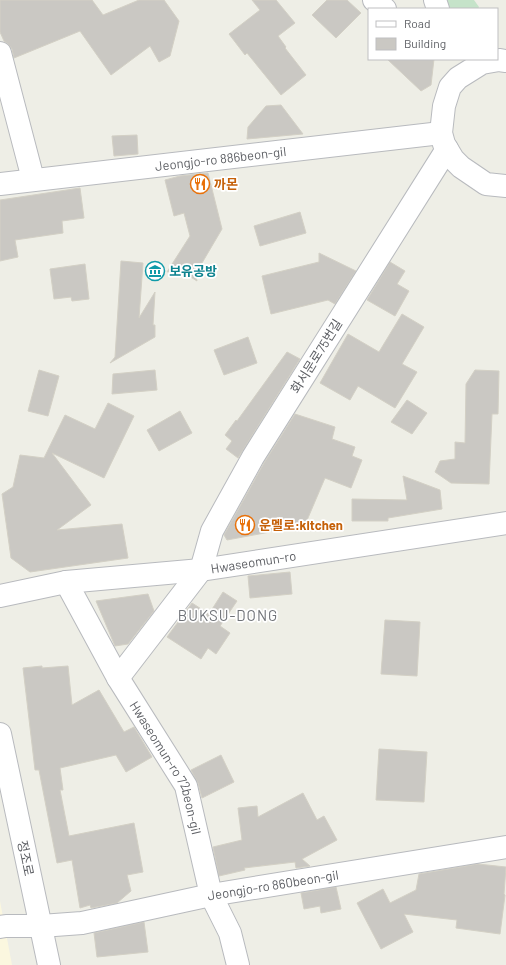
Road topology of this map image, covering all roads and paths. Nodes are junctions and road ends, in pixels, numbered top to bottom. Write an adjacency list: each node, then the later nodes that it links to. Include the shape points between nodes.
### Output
1 (374, 0): 2 (street)
2 (384, 8)
3 (0, 53): 7 (street)
4 (506, 60): 5 (street)
5 (463, 62): 6 (street, via 458,78 450,87 444,106)
6 (444, 141): 7 (street, Jeongjo-ro 886beon-gil); 9 (street, via 453,159 461,167 486,184); 11 (street, 화서문로75번길, via 212,531)
7 (33, 180): 8 (street, Jeongjo-ro 886beon-gil)
8 (0, 184)
9 (506, 186)
10 (506, 523): 11 (street, Hwaseomun-ro)
11 (201, 570): 12 (street, Hwaseomun-ro); 14 (street)
12 (66, 582): 13 (street, Hwaseomun-ro); 14 (street, Hwaseomun-ro 72beon-gil)
13 (0, 596)
14 (118, 678): 17 (street, Hwaseomun-ro 72beon-gil, via 186,786)
15 (1, 746): 19 (street, 정조로)
16 (506, 847): 17 (street, Jeongjo-ro 860beon-gil)
17 (211, 895): 19 (street, Jeongjo-ro 860beon-gil, via 82,923); 21 (street, Hwaseomun-ro 72beon-gil, via 230,933)
18 (2, 926): 19 (street, Jeongjo-ro 860beon-gil)
19 (41, 926): 20 (street, 정조로)
20 (49, 965)
21 (238, 965)

